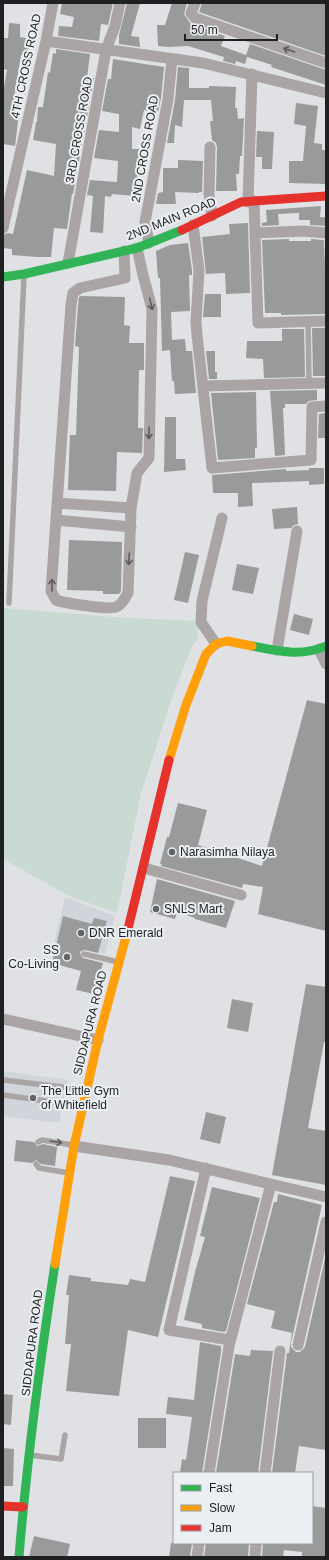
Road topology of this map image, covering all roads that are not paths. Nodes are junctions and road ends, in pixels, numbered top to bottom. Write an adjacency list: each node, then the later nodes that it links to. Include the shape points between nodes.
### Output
1 (53, 3): 4 (street, 4TH CROSS ROAD)
2 (120, 3): 5 (street, 3RD CROSS ROAD)
3 (195, 3): 7 (street, one-way to 3, via 195,18 192,13)
4 (46, 41): 5 (street); 15 (street, 4TH CROSS ROAD)
5 (106, 50): 6 (street); 21 (street, 3RD CROSS ROAD)
6 (172, 59): 8 (street); 18 (street, 2ND CROSS ROAD, via 168,99 145,222)
7 (326, 63)
8 (252, 74): 9 (street); 12 (street)
9 (326, 93)
10 (210, 146): 13 (street, via 209,194)
11 (326, 196): 12 (street, 2ND MAIN ROAD)
12 (251, 202): 13 (street, 2ND MAIN ROAD, via 241,202); 16 (street)
13 (212, 216): 14 (street, 2ND MAIN ROAD)
14 (194, 225): 18 (street, 2ND MAIN ROAD); 28 (street, via 199,270 196,322)
15 (3, 228)
16 (255, 233): 17 (street); 25 (street, via 258,323)
17 (326, 233)
18 (149, 243): 19 (street, 2ND MAIN ROAD)
19 (137, 248): 20 (street, 2ND MAIN ROAD); 31 (street, one-way to 31, via 152,309 149,458 137,473)
20 (124, 250): 21 (street, 2ND MAIN ROAD); 30 (street, via 125,278 80,288 73,293)
21 (68, 263): 22 (street, 2ND MAIN ROAD)
22 (24, 274): 23 (street, 2ND MAIN ROAD); 36 (lane)
23 (3, 277)
24 (326, 321): 25 (street)
25 (308, 322): 26 (lane)
26 (310, 383): 27 (street); 28 (street)
27 (326, 383)
28 (203, 386): 29 (street, via 212,468 311,460 312,407)
29 (326, 406)
30 (57, 503): 31 (street); 33 (street)
31 (132, 508): 34 (street)
32 (222, 518): 37 (street, via 202,601 201,622)
33 (56, 520): 34 (street); 34 (street, one-way to 33, via 128,593 122,603 115,608 56,600 51,591)
34 (131, 526)
35 (297, 531): 39 (street)
36 (9, 603)
37 (216, 644): 39 (street, via 227,641); 41 (street, SIDDAPURA ROAD, via 206,654 186,705 172,751)
38 (323, 647): 39 (street, via 289,653); 40 (street)
39 (277, 650)
40 (326, 664)
41 (144, 868): 42 (street); 44 (street, SIDDAPURA ROAD)
42 (241, 896)
43 (84, 954): 44 (lane)
44 (118, 962): 46 (street, SIDDAPURA ROAD)
45 (3, 1019): 46 (street)
46 (98, 1040): 48 (street, SIDDAPURA ROAD)
47 (3, 1080): 48 (lane)
48 (85, 1092): 50 (street, SIDDAPURA ROAD)
49 (3, 1094): 50 (lane)
50 (82, 1108): 52 (street, SIDDAPURA ROAD)
51 (38, 1142): 52 (lane, one-way to 52, via 42,1140)
52 (74, 1146): 54 (street); 55 (street, SIDDAPURA ROAD)
53 (36, 1164): 55 (lane, via 39,1168)
54 (206, 1168): 56 (street); 59 (street, via 169,1330)
55 (70, 1173): 63 (street, SIDDAPURA ROAD, via 48,1308)
56 (271, 1184): 57 (street); 59 (street)
57 (326, 1197)
58 (326, 1222): 60 (street)
59 (230, 1340): 64 (street)
60 (298, 1345)
61 (280, 1351): 65 (street)
62 (65, 1435): 63 (lane, via 61,1459)
63 (30, 1455): 67 (street, SIDDAPURA ROAD)
64 (209, 1472)
65 (265, 1472)
66 (3, 1506): 67 (street)
67 (23, 1507): 70 (street, SIDDAPURA ROAD)
68 (199, 1544): 71 (street)
69 (256, 1544): 72 (street)
70 (19, 1557)
71 (196, 1557)
72 (255, 1557)

